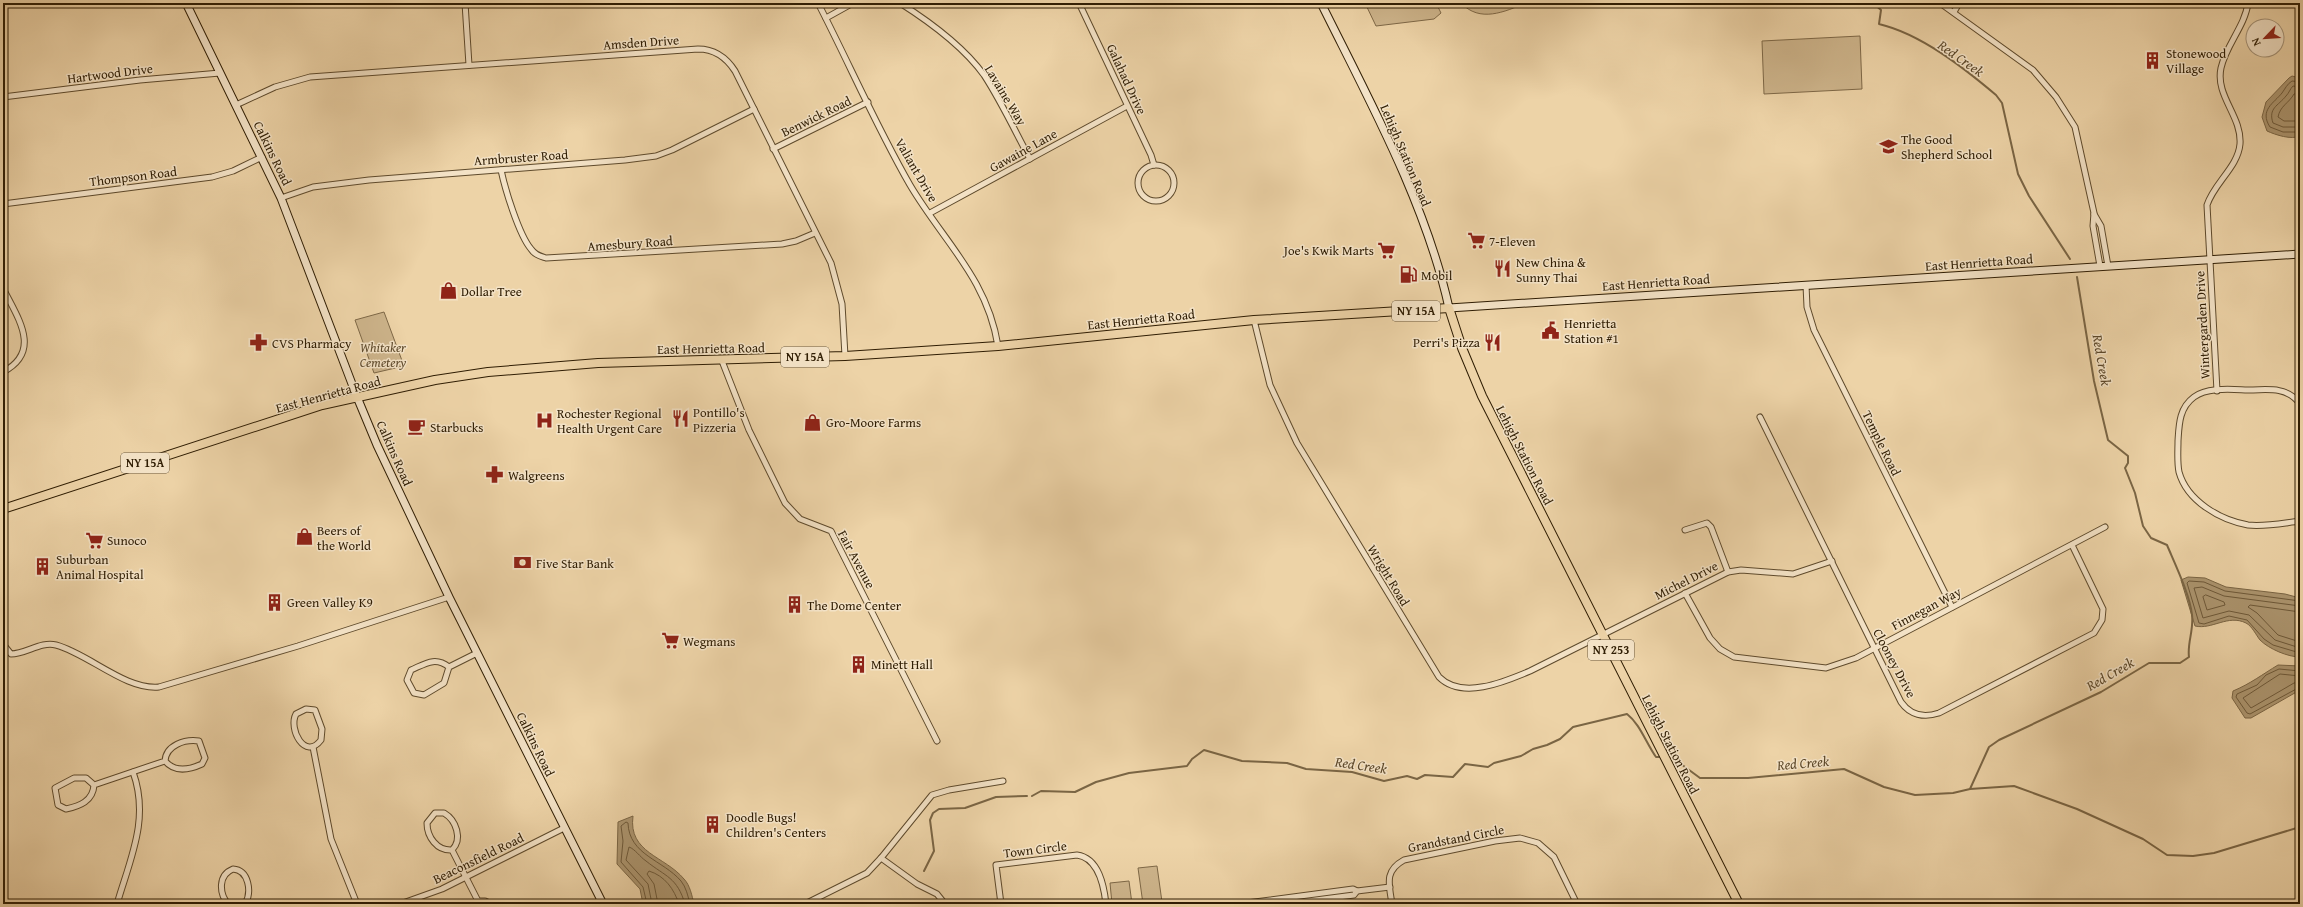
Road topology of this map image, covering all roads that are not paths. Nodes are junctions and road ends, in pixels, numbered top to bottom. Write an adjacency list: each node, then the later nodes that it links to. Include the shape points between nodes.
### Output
1 (186, 3): 14 (main road, Calkins Road)
2 (465, 3): 13 (street)
3 (818, 3): 12 (street, Valiant Drive)
4 (853, 3): 12 (street)
5 (900, 3): 22 (street, Lavaine Way, via 943,34 975,65 991,87)
6 (1078, 3): 18 (street, Galahad Drive)
7 (1321, 3): 36 (main road, Lehigh Station Road / NY 253, via 1393,149 1442,276)
8 (1940, 3): 11 (street)
9 (1959, 3): 11 (street)
10 (2248, 3): 31 (street, Wintergarden Drive, via 2221,68 2222,92 2237,122 2240,143 2236,159 2214,189 2207,205)
11 (1954, 12): 28 (street, via 2033,70 2056,97 2075,127)
12 (826, 18): 16 (street, Valiant Drive)
13 (468, 65): 17 (street, Amsden Drive, via 310,77 275,87); 19 (street, Amsden Drive, via 703,49 714,51 725,58 735,71)
14 (220, 73): 15 (street, Hartwood Drive); 17 (main road, Calkins Road)
15 (3, 97)
16 (868, 102): 20 (street, Benwick Road); 27 (street, Valiant Drive, via 910,184)
17 (236, 105): 21 (main road, Calkins Road)
18 (1127, 106): 22 (street, Gawaine Lane); 23 (street, Galahad Drive)
19 (754, 109): 20 (street, Amsden Drive); 24 (street, Armbruster Road, via 656,156)
20 (773, 149): 29 (street, Amsden Drive)
21 (262, 157): 25 (main road, Calkins Road); 26 (street, Thompson Road, via 233,171 212,177)
22 (1030, 158): 27 (street, Gawaine Lane)
23 (1154, 165): 23 (street, via 1144,171 1139,188 1146,197 1158,201 1172,192 1174,181 1170,171)
24 (501, 170): 25 (street, Armbruster Road, via 326,184); 29 (street, Amesbury Road, via 528,244 539,256 546,258 782,244)
25 (281, 198): 43 (main road, Calkins Road)
26 (3, 204)
27 (930, 213): 38 (street, Valiant Drive, via 976,280 989,307)
28 (2094, 213): 32 (street, via 2093,226); 33 (street, via 2101,226)
29 (815, 233): 39 (street, Amsden Drive, via 831,263 839,290)
30 (2300, 254): 31 (main road, East Henrietta Road / NY 15A)
31 (2210, 259): 33 (main road, East Henrietta Road / NY 15A); 42 (street, Wintergarden Drive)
32 (2100, 266): 33 (main road, East Henrietta Road / NY 15A); 34 (main road, East Henrietta Road / NY 15A)
33 (2108, 266)
34 (1806, 285): 36 (main road, East Henrietta Road / NY 15A); 55 (street, Temple Road, via 1807,307 1814,330)
35 (3, 288): 41 (street, via 21,325 25,346 18,362)
36 (1449, 308): 37 (main road, East Henrietta Road / NY 15A); 56 (main road, Lehigh Station Road / NY 253, via 1482,396)
37 (1254, 320): 38 (main road, East Henrietta Road / NY 15A); 56 (street, Wright Road, via 1270,385 1297,443 1422,650 1445,683 1461,688 1512,678)
38 (998, 346): 39 (main road, East Henrietta Road / NY 15A)
39 (845, 356): 40 (main road, East Henrietta Road / NY 15A)
40 (722, 361): 43 (main road, East Henrietta Road / NY 15A, via 598,363 488,372 435,380); 61 (street, Fair Avenue, via 749,430 785,503 800,519 831,531)
41 (3, 372)
42 (2217, 391): 44 (street, via 2273,389 2290,394); 47 (street, via 2208,391 2194,397 2183,409 2180,417 2178,462 2186,487 2203,505 2248,524 2263,526)
43 (357, 397): 46 (main road, East Henrietta Road / NY 15A, via 322,405); 54 (main road, Calkins Road)
44 (2300, 404)
45 (1760, 417): 51 (street, Clooney Drive)
46 (3, 509)
47 (2300, 521)
48 (2105, 527): 50 (street, Finnegan Way)
49 (1685, 530): 52 (street, via 1707,524 1711,527)
50 (2072, 545): 55 (street, Finnegan Way); 58 (street, Clooney Drive, via 2103,609 2100,625 2090,636 1939,713 1927,716 1912,712 1904,706)
51 (1832, 561): 52 (street, Michel Drive, via 1793,574 1740,570); 58 (street, Clooney Drive)
52 (1728, 572): 53 (street, Michel Drive)
53 (1685, 594): 56 (street, Michel Drive); 58 (street, Finnegan Way, via 1710,638 1720,649 1734,656 1826,668 1839,666)
54 (449, 597): 57 (street, via 298,646 152,687 135,684 55,645 11,654); 59 (main road, Calkins Road)
55 (1952, 607): 58 (street, Finnegan Way)
56 (1603, 635): 89 (main road, Lehigh Station Road / NY 253)
57 (3, 644)
58 (1874, 648)
59 (477, 653): 60 (street); 67 (main road, Calkins Road)
60 (449, 667): 60 (street, via 437,660 430,662 411,670 407,680 414,693 424,695 444,683)
61 (937, 741)
62 (313, 747): 62 (street, via 307,747 300,742 295,728 294,717 306,709 315,710 322,729 321,740); 77 (street, via 331,839)
63 (165, 761): 63 (street, via 174,769 180,770 202,764 205,758 199,741 188,741 174,746 166,755); 64 (street)
64 (132, 772): 66 (street); 74 (street, via 139,796 141,818)
65 (1003, 781): 69 (street, via 932,795)
66 (94, 785): 66 (street, via 81,777 58,785 54,792 58,805 66,809 88,800)
67 (564, 828): 70 (street, Beaconsfield Road); 80 (main road, Calkins Road)
68 (452, 850): 68 (street, via 456,846 458,833 448,815 435,813 427,823 428,832 438,847); 70 (street)
69 (881, 858): 81 (street, via 867,874); 82 (street, via 917,884 937,894)
70 (465, 877): 73 (street); 78 (street, Beaconsfield Road, via 428,895)
71 (1390, 887): 72 (street); 87 (street, Grandstand Circle); 88 (street, Grandstand Circle, via 1390,871 1394,865 1404,860 1520,838 1538,843 1554,857)
72 (1357, 891): 85 (street, via 1353,889); 86 (street, via 1354,895)
73 (476, 902): 79 (street, via 485,900)
74 (117, 904)
75 (228, 904): 76 (street, via 222,881 225,874 233,870 241,872 246,879 249,892)
76 (245, 904)
77 (357, 904)
78 (400, 904)
79 (491, 904)
80 (603, 904)
81 (805, 904)
82 (945, 904)
83 (1001, 904): 84 (street, Town Circle, via 996,866 1077,855 1086,858 1100,876)
84 (1106, 904)
85 (1239, 904)
86 (1285, 904)
87 (1392, 904)
88 (1578, 904)
89 (1739, 904)

